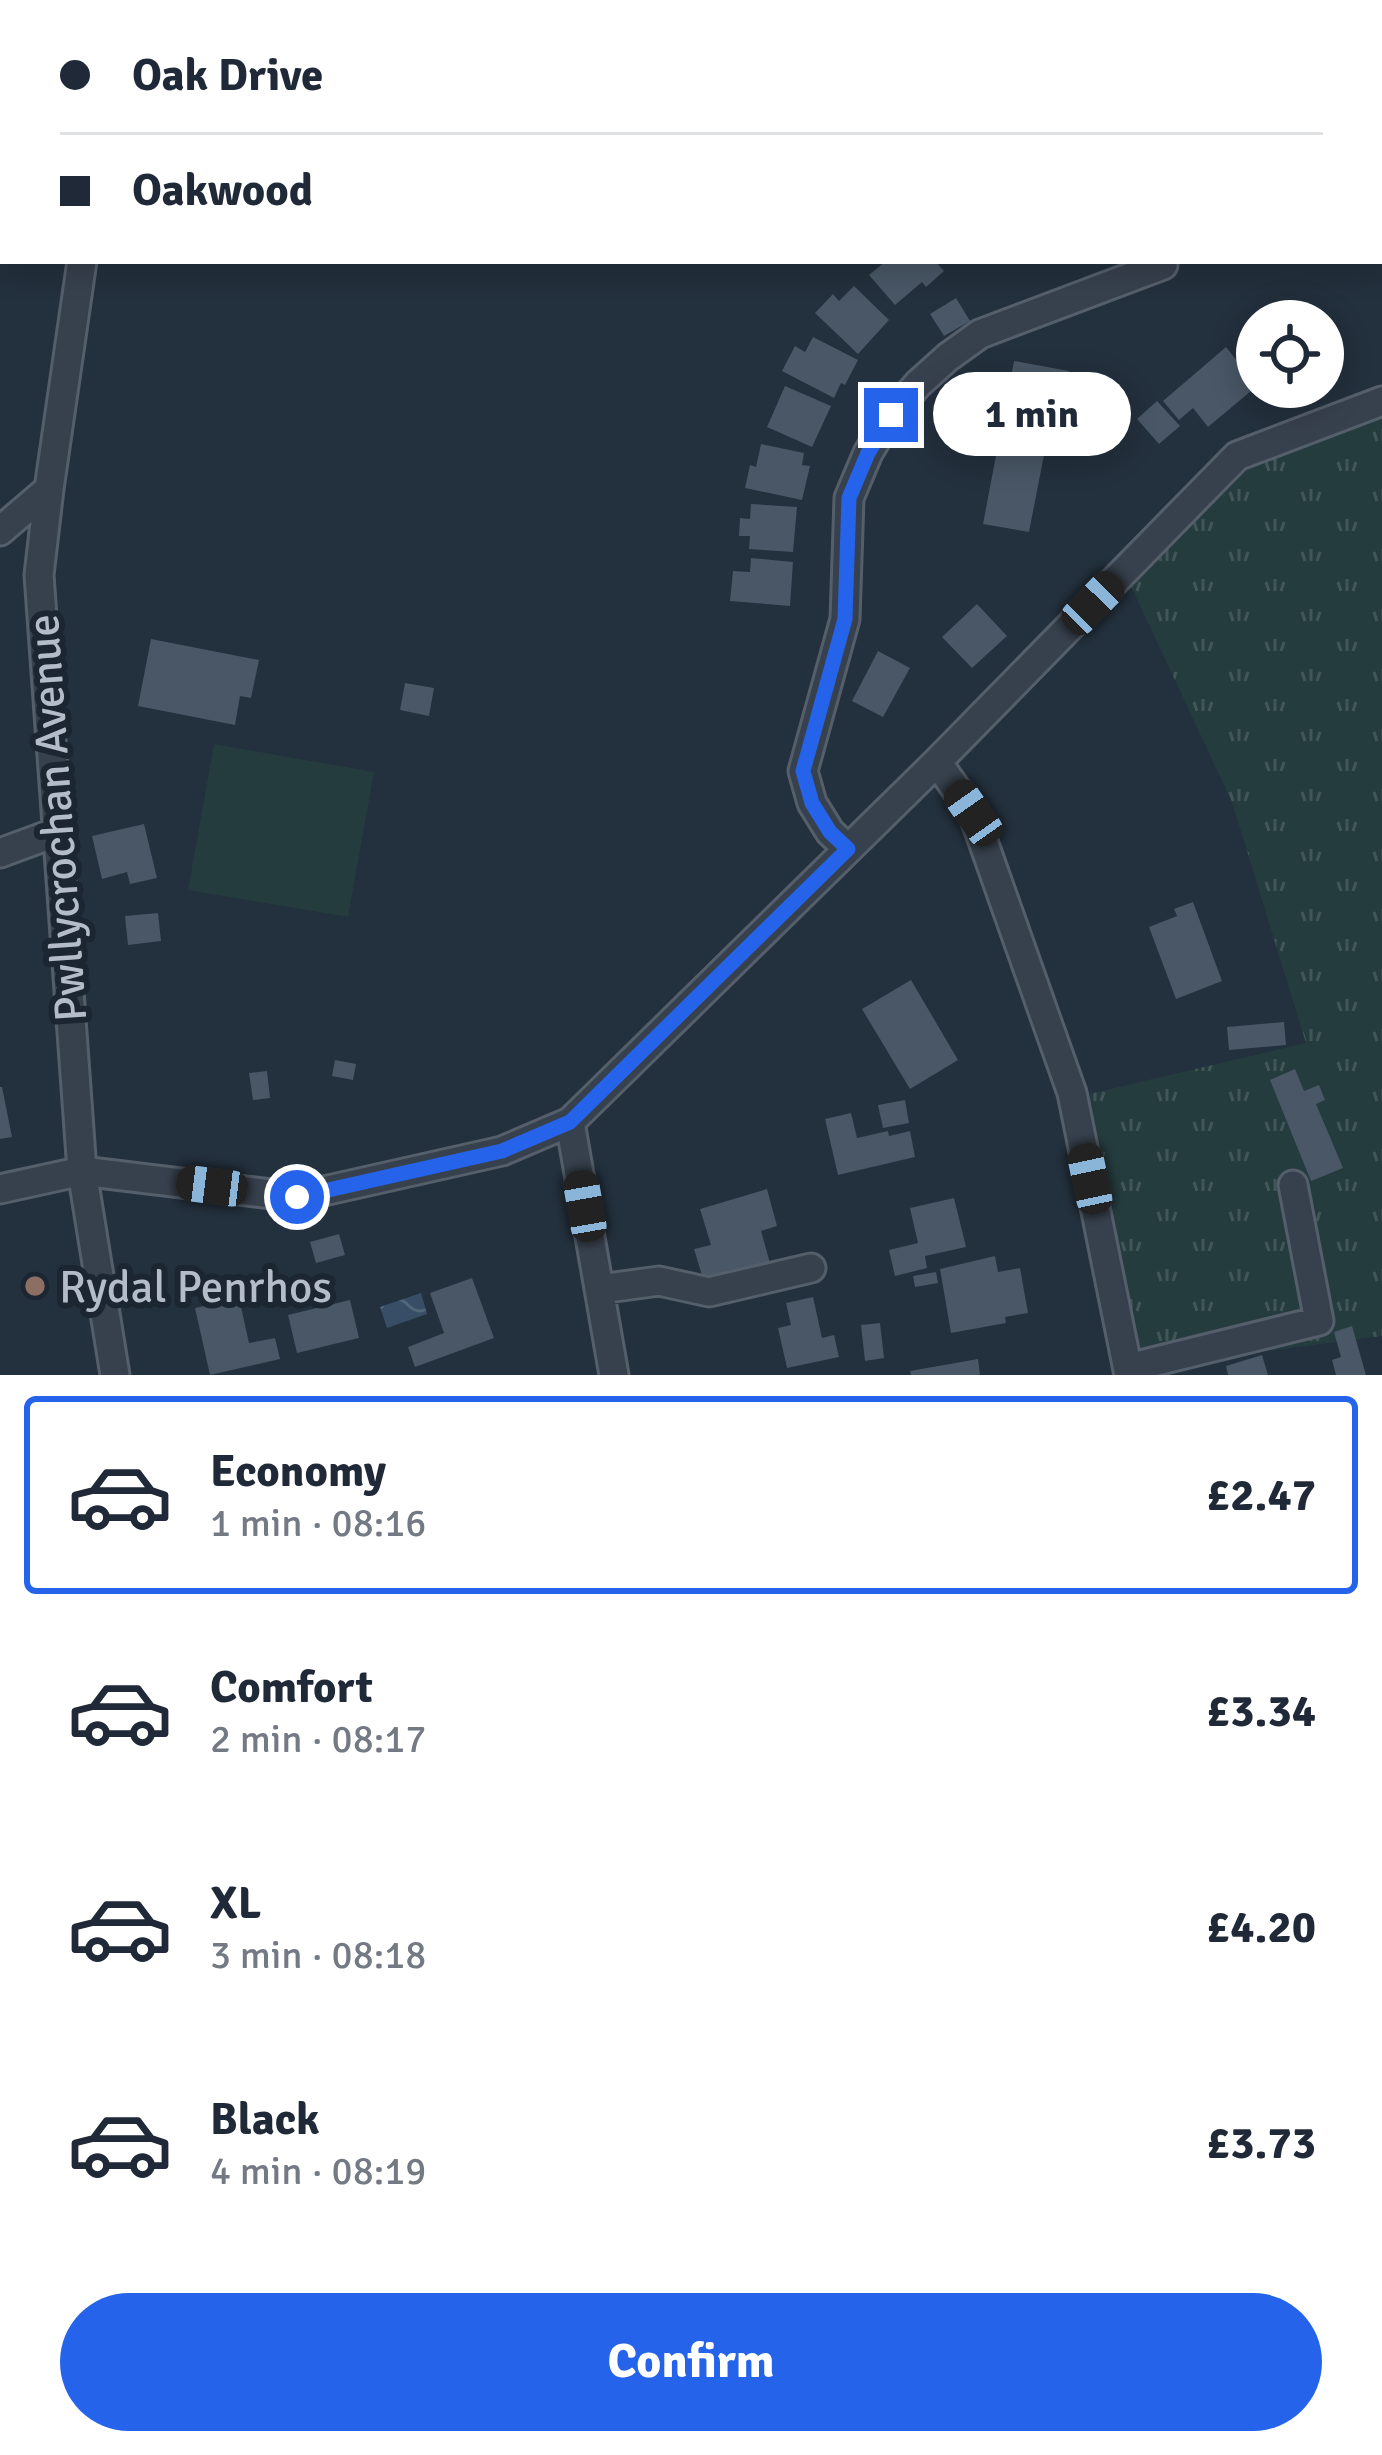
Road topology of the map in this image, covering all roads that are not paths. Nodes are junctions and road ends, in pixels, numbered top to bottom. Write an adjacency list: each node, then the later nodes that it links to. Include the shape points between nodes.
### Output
1 (82, 264): 4 (street, Pwllycrochan Avenue)
2 (102, 264): 4 (street)
3 (1163, 265): 10 (street, via 980,334 918,384 868,453 849,498 845,619 803,771 812,803)
4 (74, 309): 6 (street, Pwllycrochan Avenue)
5 (1382, 401): 8 (street, via 1237,456)
6 (49, 489): 7 (street); 9 (street, Pwllycrochan Avenue, via 40,575)
7 (0, 531)
8 (937, 762): 10 (street); 18 (street, via 973,813 1072,1093)
9 (57, 832): 11 (street); 13 (street, Pwllycrochan Avenue)
10 (848, 849): 12 (street)
11 (0, 853)
12 (570, 1122): 13 (street, via 502,1151 297,1197); 17 (street)
13 (82, 1171): 15 (street); 19 (street, Pwllycrochan Avenue)
14 (1293, 1185): 18 (street, via 1319,1321)
15 (0, 1189)
16 (811, 1268): 17 (street, via 709,1292 659,1281)
17 (600, 1289): 20 (street)
18 (1128, 1371)
19 (115, 1375)
20 (614, 1375)

